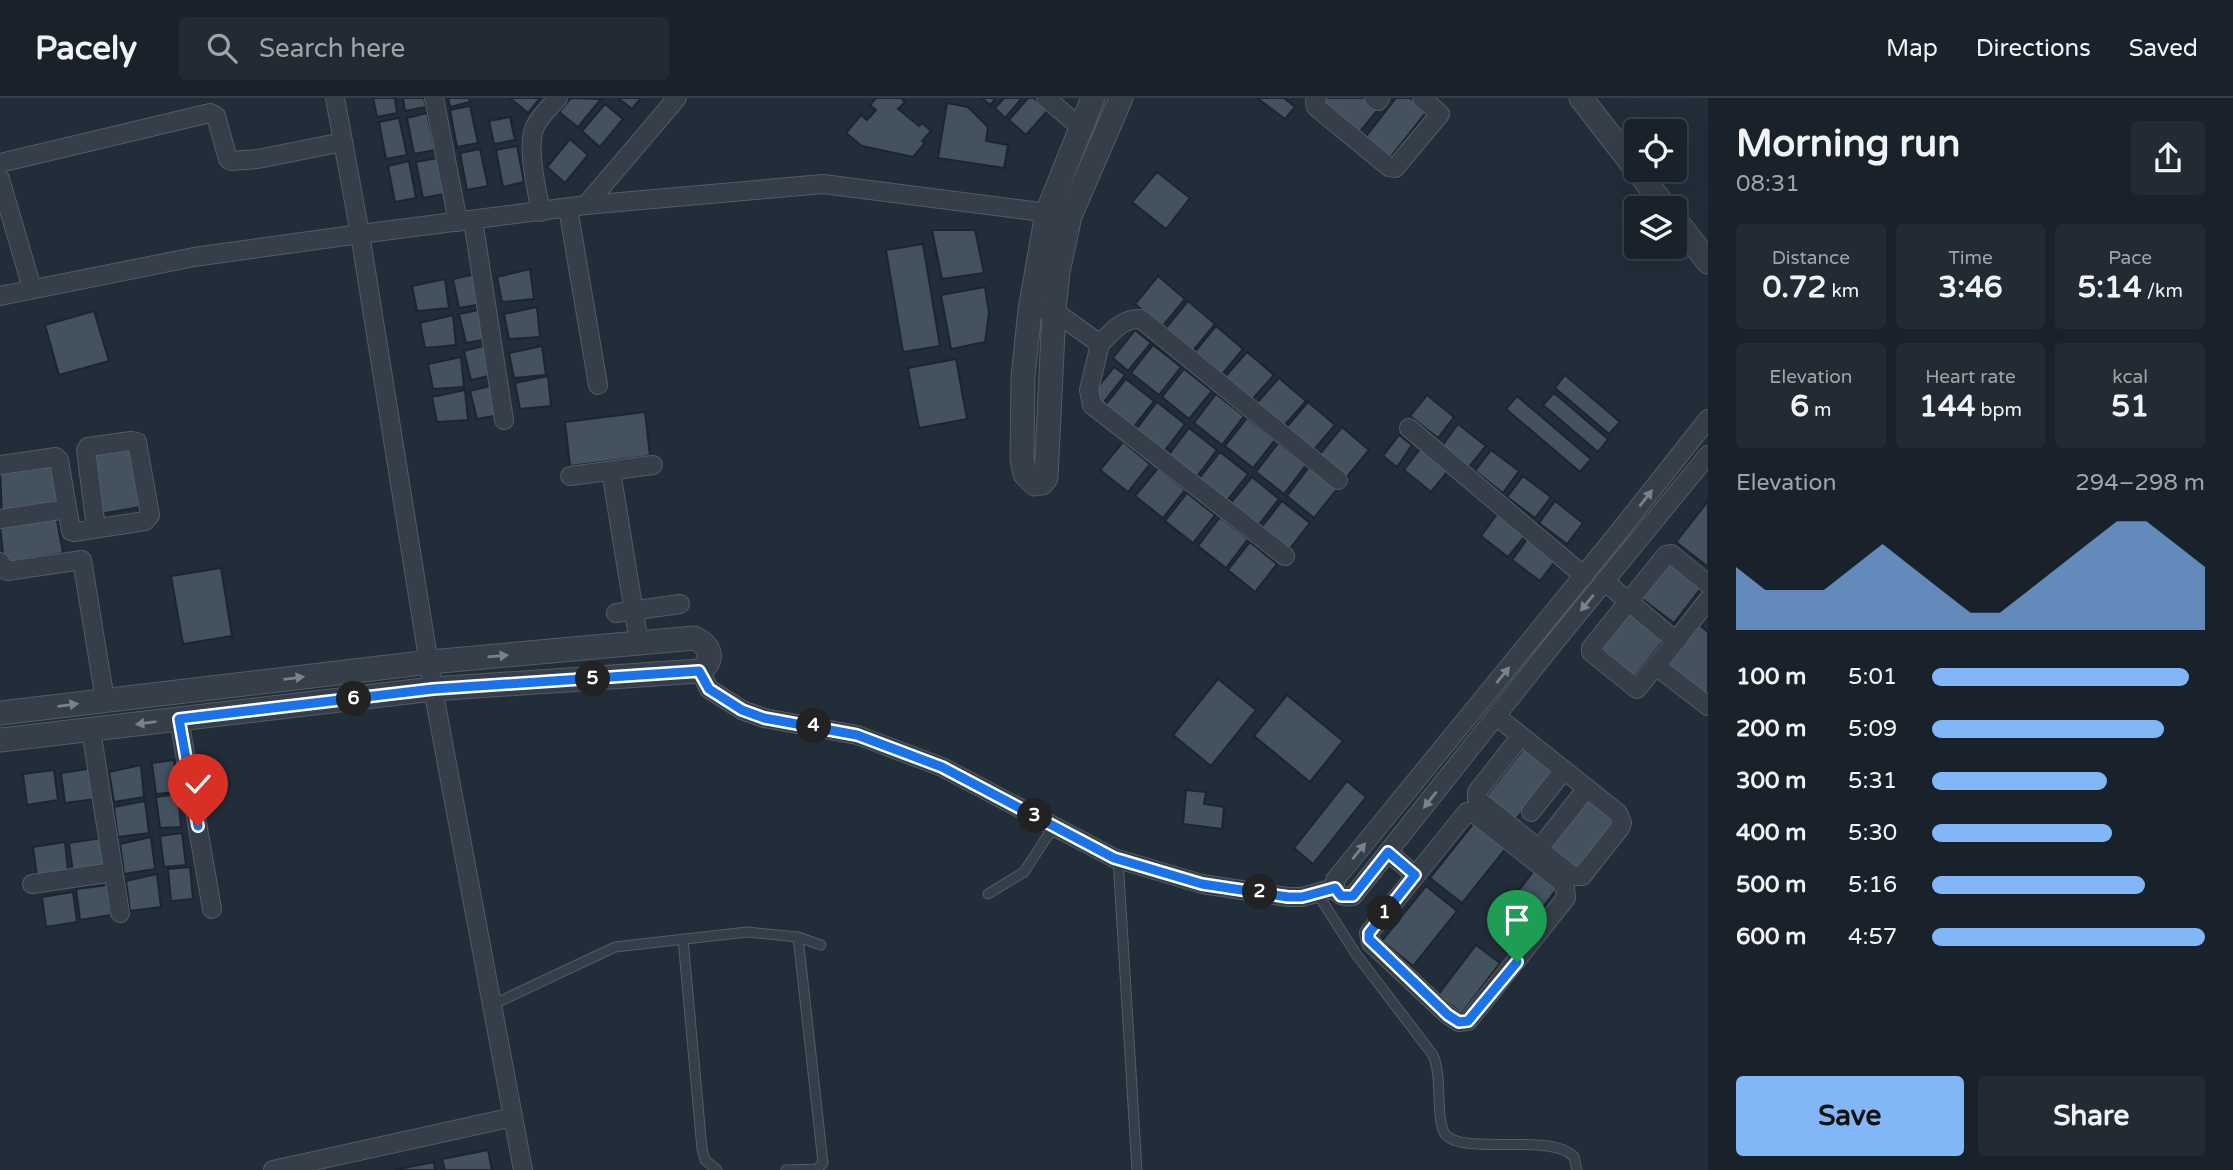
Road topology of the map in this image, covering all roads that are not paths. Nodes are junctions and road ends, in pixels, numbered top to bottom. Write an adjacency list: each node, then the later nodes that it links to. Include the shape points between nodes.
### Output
1 (335, 98): 14 (street)
2 (434, 98): 22 (street)
3 (558, 98): 20 (street, via 534,130)
4 (677, 98): 18 (street)
5 (1045, 98): 13 (street)
6 (1093, 98): 13 (street)
7 (1121, 98): 21 (street)
8 (1317, 98): 11 (street, via 1316,107 1395,168 1440,114)
9 (1374, 98): 10 (street)
10 (1380, 98)
11 (1422, 98)
12 (1581, 98): 15 (street)
13 (1081, 128): 21 (street)
14 (343, 142): 16 (street, via 232,162 216,116 210,113); 23 (street)
15 (1624, 153)
16 (0, 163)
17 (0, 179): 26 (street)
18 (586, 205): 19 (street); 21 (street, via 823,184)
19 (568, 208): 20 (street); 31 (street)
20 (541, 212): 22 (street)
21 (1058, 215): 28 (street); 29 (street)
22 (465, 221): 23 (street); 33 (street)
23 (360, 234): 26 (street, via 194,257); 58 (street)
24 (1687, 235): 25 (street)
25 (1708, 262)
26 (32, 288): 27 (street)
27 (0, 296)
28 (1030, 310): 29 (street); 29 (street, via 1022,459 1029,480 1040,484 1046,478)
29 (1054, 311): 30 (street)
30 (1100, 345): 40 (street, via 1130,318 1140,320); 45 (street, via 1089,390 1092,405)
31 (598, 385)
32 (1708, 419): 49 (street, one-way to 32)
33 (504, 420)
34 (1409, 428): 49 (street)
35 (1708, 455): 50 (street)
36 (0, 465): 41 (street, via 56,457)
37 (653, 465): 38 (street)
38 (611, 471): 39 (street); 54 (street)
39 (569, 476)
40 (1338, 480)
41 (66, 509): 42 (street); 43 (street, via 69,529)
42 (0, 519)
43 (87, 530): 43 (street, via 149,519 137,442 86,450); 46 (street)
44 (1684, 555): 48 (street)
45 (1285, 556)
46 (82, 561): 47 (street, via 7,571); 62 (street)
47 (0, 562)
48 (1708, 575)
49 (1584, 576): 82 (street, one-way to 49, via 1335,880)
50 (1604, 581): 52 (street); 65 (street, one-way to 65)
51 (1708, 584): 52 (street, via 1669,554)
52 (1628, 601): 56 (street); 59 (street, via 1591,652 1634,689)
53 (680, 604): 54 (street)
54 (625, 611): 57 (street)
55 (1704, 612): 56 (street)
56 (1675, 641): 59 (street)
57 (639, 643): 58 (street, one-way to 57); 60 (street, via 694,638 710,652 707,665)
58 (430, 662): 61 (street); 62 (street, one-way to 58)
59 (1656, 666): 63 (street)
60 (699, 671): 61 (street); 75 (street, via 709,689 742,710 857,735 942,767)
61 (433, 689): 66 (street); 90 (street)
62 (105, 701): 64 (street, one-way to 62)
63 (1708, 706)
64 (0, 713)
65 (1496, 716): 68 (street); 70 (street)
66 (179, 719): 67 (street, one-way to 67); 85 (street)
67 (91, 730): 69 (street); 79 (street)
68 (1521, 736): 71 (street); 72 (street)
69 (0, 740)
70 (1461, 761): 72 (street); 77 (street, one-way to 77)
71 (1564, 770): 73 (street); 74 (street)
72 (1486, 781): 76 (street, via 1477,799)
73 (1587, 788): 76 (street); 76 (street, via 1618,813 1620,828 1578,877)
74 (1531, 813)
75 (1054, 826): 78 (street); 84 (lane, via 1024,872)
76 (1539, 849)
77 (1388, 852): 80 (street); 82 (street, via 1353,896 1341,896)
78 (1118, 859): 83 (street, via 1202,884 1288,897); 96 (lane)
79 (113, 872): 81 (street); 86 (street)
80 (1415, 875): 80 (street, via 1469,812 1565,888 1565,903 1468,1021 1459,1022 1448,1015 1369,939 1369,933)
81 (32, 884)
82 (1335, 888): 83 (street)
83 (1317, 893): 97 (lane, via 1356,954 1433,1055 1445,1133 1452,1140 1559,1147 1574,1157)
84 (988, 894)
85 (212, 909)
86 (120, 913)
87 (798, 937): 88 (lane, via 747,932); 89 (lane); 95 (lane, via 823,1163 817,1169)
88 (683, 939): 90 (lane, via 605,950); 94 (lane, via 702,1149 705,1160)
89 (821, 945)
90 (492, 1004): 91 (street)
91 (513, 1117): 92 (street); 93 (street)
92 (274, 1170)
93 (523, 1170)
94 (717, 1170)
95 (786, 1170)
96 (1137, 1170)
97 (1577, 1170)

